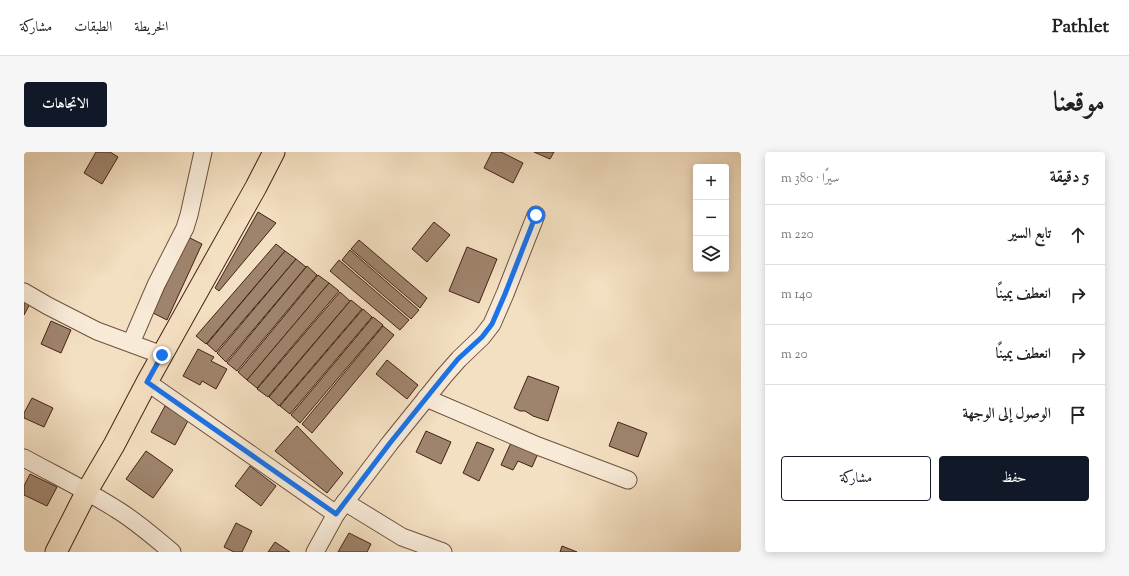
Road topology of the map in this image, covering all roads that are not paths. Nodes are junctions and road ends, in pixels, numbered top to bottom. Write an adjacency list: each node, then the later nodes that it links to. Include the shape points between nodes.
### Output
1 (203, 152): 5 (street, via 185,228 156,285)
2 (274, 152): 6 (main road)
3 (536, 215): 8 (street, via 492,324 458,359)
4 (24, 292): 5 (street, via 97,331)
5 (131, 343): 6 (street)
6 (162, 355): 7 (main road)
7 (147, 382): 11 (main road); 12 (street)
8 (426, 398): 10 (street, via 538,446); 12 (street)
9 (24, 458): 11 (street)
10 (628, 480)
11 (86, 491): 13 (main road); 14 (street, via 117,509)
12 (340, 508): 15 (street); 16 (street, via 402,537)
13 (56, 552)
14 (172, 552)
15 (315, 552)
16 (443, 552)

